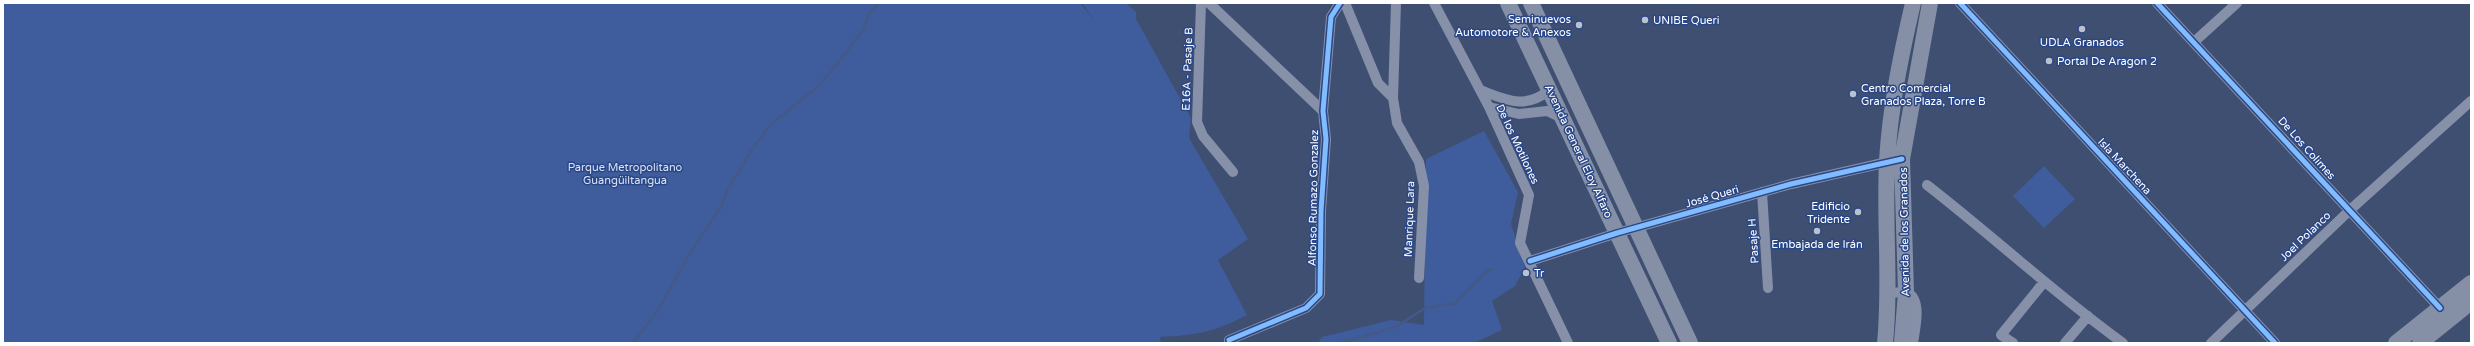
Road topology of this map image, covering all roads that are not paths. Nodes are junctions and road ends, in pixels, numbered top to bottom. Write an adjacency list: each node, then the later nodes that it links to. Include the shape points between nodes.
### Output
1 (1201, 3): 23 (street, E16A - Pasaje B, via 1197,122 1203,136)
2 (1209, 3): 20 (street)
3 (1340, 3): 20 (street, Alfonso Rumazo Gonzalez, via 1332,17)
4 (1345, 3): 17 (street, via 1378,83)
5 (1396, 3): 17 (street, Manrique Lara)
6 (1434, 3): 15 (street, De los Motilones)
7 (1508, 3): 16 (main road, Avenida General Eloy Alfaro)
8 (1531, 3): 27 (main road, Avenida General Eloy Alfaro)
9 (1913, 3): 22 (main road, Avenida de los Granados, via 1901,57)
10 (1930, 3): 22 (main road, Avenida de los Granados)
11 (1960, 3): 38 (street, Isla Marchena)
12 (2157, 3): 14 (street, De Los Colimes)
13 (2237, 3): 14 (street)
14 (2194, 42): 26 (street, De Los Colimes)
15 (1480, 90): 16 (street, via 1513,102 1522,102 1540,97); 19 (street, De los Motilones)
16 (1550, 90): 21 (main road, Avenida General Eloy Alfaro)
17 (1393, 98): 30 (street, Manrique Lara, via 1397,123 1419,162 1424,186)
18 (2471, 101): 26 (street, Joel Polanco)
19 (1489, 108): 21 (street, via 1519,114 1547,111); 29 (street, De los Motilones, via 1529,195 1520,244)
20 (1323, 111): 40 (street, Alfonso Rumazo Gonzalez, via 1326,139 1321,211 1320,294 1306,308)
21 (1564, 119): 28 (main road, Avenida General Eloy Alfaro)
22 (1895, 160): 25 (street, José Queri); 34 (main road, Avenida de los Granados); 35 (main road, Avenida de los Granados)
23 (1233, 172)
24 (1928, 185): 31 (street)
25 (1762, 192): 27 (street, José Queri); 33 (street, Pasaje H)
26 (2350, 210): 37 (street, De Los Colimes); 38 (street, Joel Polanco)
27 (1636, 228): 28 (street, José Queri); 41 (main road, Avenida General Eloy Alfaro)
28 (1617, 233): 29 (street, José Queri); 43 (main road, Avenida General Eloy Alfaro)
29 (1530, 261): 42 (street, De los Motilones)
30 (1419, 278)
31 (2044, 282): 39 (street); 47 (street, via 2001,334)
32 (2471, 283): 37 (main road)
33 (1768, 288)
34 (1906, 292): 35 (street); 45 (main road, Avenida de los Granados); 46 (street, via 1915,299 1916,304)
35 (1888, 293): 44 (main road, Avenida de los Granados)
36 (2471, 302): 53 (main road)
37 (2440, 308): 52 (main road)
38 (2245, 310): 50 (street, Joel Polanco); 51 (street, Isla Marchena)
39 (2088, 316): 48 (street); 49 (street)
40 (1229, 340)
41 (1688, 340): 43 (main road, via 1676,335)
42 (1568, 343)
43 (1671, 343)
44 (1885, 343)
45 (1902, 343)
46 (1913, 343)
47 (2013, 343)
48 (2064, 343)
49 (2124, 343)
50 (2211, 343)
51 (2275, 343)
52 (2396, 343)
53 (2420, 343)

